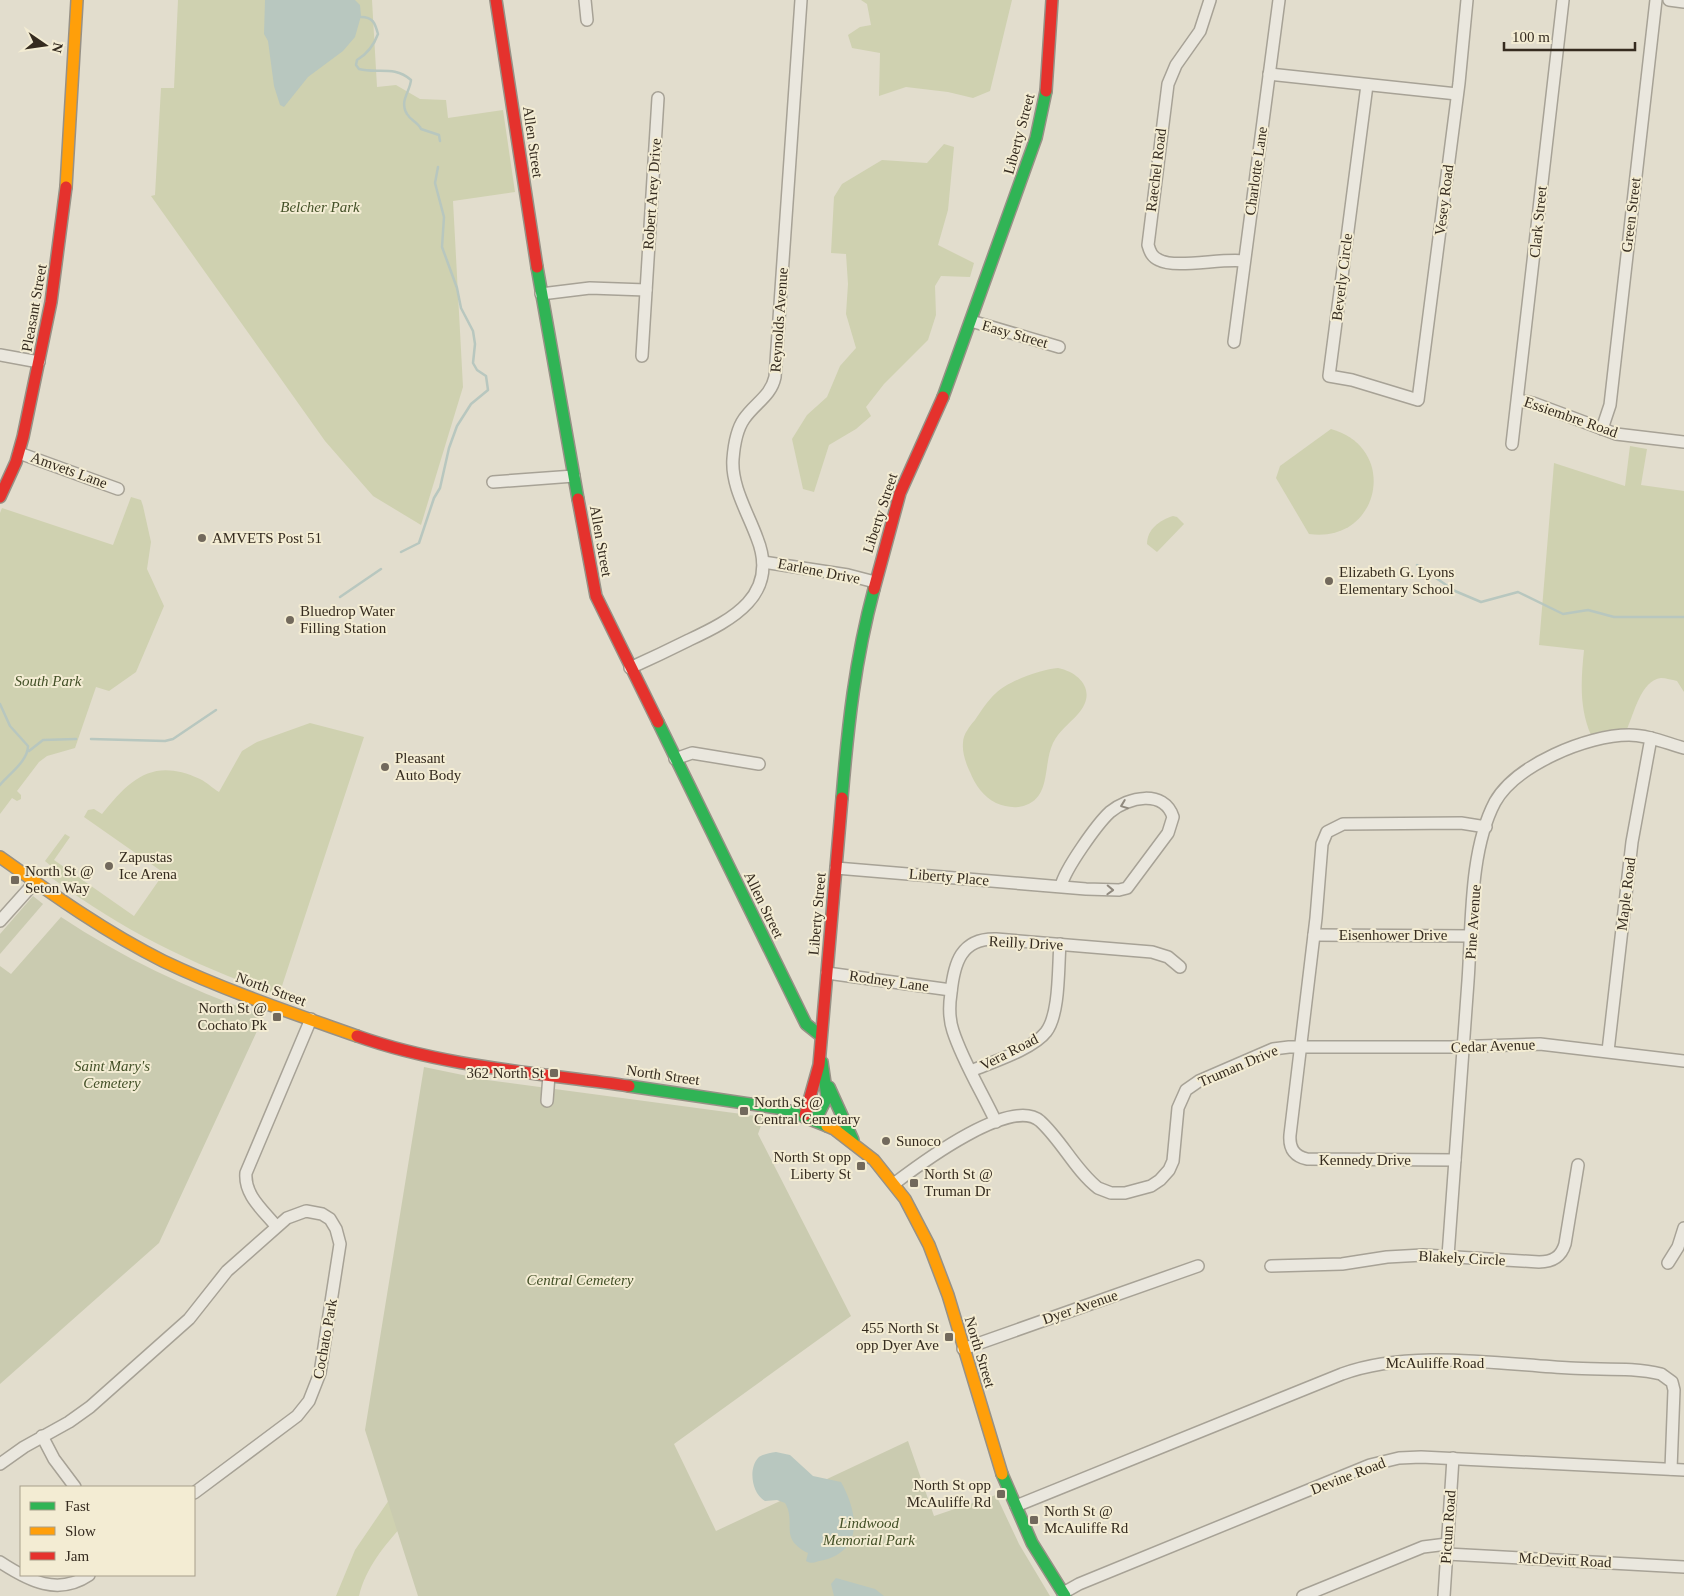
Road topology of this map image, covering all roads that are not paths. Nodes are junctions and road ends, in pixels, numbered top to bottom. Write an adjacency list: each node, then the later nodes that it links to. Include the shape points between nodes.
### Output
1 (78, 0): 26 (main road, Pleasant Street, via 61,238)
2 (496, 0): 20 (main road, Allen Street)
3 (586, 0): 13 (street)
4 (801, 0): 37 (street, Reynolds Avenue, via 775,377 769,392 743,420 733,459 738,490)
5 (1052, 0): 21 (main road, Liberty Street, via 1040,125)
6 (1210, 0): 18 (street, Raechel Road, via 1200,31 1176,65 1168,84 1148,245 1154,257 1168,263)
7 (1279, 0): 14 (street, Charlotte Lane)
8 (1467, 0): 16 (street, Vesey Road)
9 (1563, 0): 28 (street, Clark Street)
10 (1656, 0): 29 (street, Green Street, via 1610,405)
11 (1669, 0): 12 (street)
12 (1684, 2)
13 (587, 20)
14 (1269, 74): 15 (street); 18 (street, Charlotte Lane)
15 (1367, 85): 16 (street); 27 (street, Beverly Circle, via 1328,376)
16 (1457, 94): 27 (street, Vesey Road)
17 (658, 98): 19 (street, Robert Arey Drive)
18 (1244, 260): 22 (street, Charlotte Lane)
19 (646, 290): 20 (street, via 590,288); 25 (street, Robert Arey Drive)
20 (542, 294): 33 (main road, Allen Street)
21 (971, 321): 23 (street, Easy Street); 38 (main road, Liberty Street, via 937,412 902,488)
22 (1234, 342)
23 (1058, 347)
24 (0, 355): 26 (street)
25 (642, 356)
26 (39, 362): 32 (main road, Pleasant Street)
27 (1418, 400)
28 (1518, 400): 29 (street, Essiembre Road, via 1533,402); 31 (street, Clark Street)
29 (1602, 429): 30 (street, Essiembre Road, via 1627,436)
30 (1684, 442)
31 (1512, 444)
32 (19, 453): 35 (street, Amvets Lane); 36 (main road, Pleasant Street)
33 (574, 476): 34 (street); 39 (main road, Allen Street, via 596,596)
34 (493, 482)
35 (118, 488)
36 (0, 498)
37 (764, 562): 38 (street, Earlene Drive); 39 (street, Reynolds Avenue, via 760,584 741,612 717,627)
38 (875, 582): 46 (main road, Liberty Street, via 852,681)
39 (630, 668): 42 (main road, Allen Street)
40 (1651, 738): 41 (street, Pine Avenue); 44 (street, Pine Avenue, via 1628,735 1599,739 1532,767 1502,792); 60 (street, Maple Road, via 1632,842)
41 (1684, 748)
42 (676, 759): 43 (street, via 692,754); 57 (main road, Allen Street, via 806,1024)
43 (758, 764)
44 (1486, 827): 50 (street, Truman Drive, via 1461,823 1334,826 1322,844); 51 (street, Pine Avenue, via 1476,872)
45 (0, 857): 47 (main road, North Street)
46 (836, 868): 48 (street, Liberty Place); 54 (main road, Liberty Street)
47 (35, 882): 49 (street); 56 (main road, North Street, via 94,922 162,960 228,990)
48 (1061, 886): 48 (street, Liberty Place, one-way to 48, via 1109,890 1127,888 1171,829 1173,817 1167,805 1148,798 1111,811 1066,872)
49 (0, 921)
50 (1314, 935): 51 (street, Eisenhower Drive); 58 (street, Truman Drive)
51 (1472, 936): 59 (street, Pine Avenue)
52 (1060, 944): 53 (street, Reilly Drive, via 1158,953); 55 (street, Reilly Drive, via 996,939 978,941 960,956 954,968); 63 (street, Vera Road, via 1054,1012 1046,1032 1030,1045)
53 (1180, 967)
54 (827, 973): 55 (street, Rodney Lane); 57 (main road, Liberty Street)
55 (951, 990): 63 (street, Reilly Drive, via 951,1025)
56 (311, 1019): 64 (main road, North Street, via 409,1051); 73 (street, via 246,1173 250,1194)
57 (821, 1036): 61 (main road, Liberty Street)
58 (1300, 1047): 59 (street, Cedar Avenue); 68 (street, Truman Drive, via 1268,1051 1190,1087 1179,1103 1174,1156 1169,1170 1151,1186 1130,1192 1111,1193 1094,1185 1048,1129 1034,1117 1015,1114); 70 (street, Kennedy Drive, via 1289,1140 1298,1156 1312,1160)
59 (1464, 1047): 60 (street, Cedar Avenue, via 1540,1044); 70 (street, Pine Avenue)
60 (1608, 1051): 62 (street, Cedar Avenue)
61 (820, 1054): 65 (main road, Liberty Street); 67 (main road, Liberty Street)
62 (1684, 1061)
63 (971, 1071): 68 (street, Reilly Drive)
64 (549, 1075): 66 (street); 67 (main road, North Street, via 763,1105)
65 (828, 1084): 67 (main road, Liberty Street, via 827,1101); 69 (main road)
66 (547, 1101)
67 (811, 1117): 69 (main road, North Street)
68 (996, 1122): 72 (street, Truman Drive, via 949,1146)
69 (853, 1140): 72 (main road, North Street)
70 (1455, 1160): 75 (street, Pine Avenue)
71 (1578, 1166): 75 (street, Blakely Circle, via 1565,1244 1558,1258 1539,1262)
72 (895, 1183): 79 (main road, North Street, via 930,1244)
73 (276, 1226): 80 (street, Cochato Park, via 221,1278 189,1319 90,1407); 86 (street, Cochato Park, via 291,1215 312,1211 330,1219 338,1234 339,1250 316,1388 297,1416)
74 (1684, 1228): 76 (street)
75 (1448, 1256): 78 (street, Blakely Circle, via 1393,1256 1342,1264)
76 (1668, 1263)
77 (1198, 1266): 79 (street, Dyer Avenue)
78 (1271, 1266)
79 (963, 1349): 87 (main road, North Street, via 993,1447)
80 (42, 1436): 82 (street, Cochato Park); 85 (street)
81 (1453, 1458): 83 (street, Devine Road); 88 (street, Pictun Road); 94 (street, Devine Road, via 1407,1457 1378,1463 1079,1584)
82 (4, 1461)
83 (1671, 1469): 84 (street, Devine Road); 87 (street, McAuliffe Road, via 1674,1390 1672,1382 1661,1374 1452,1361 1394,1361 1342,1374)
84 (1684, 1470)
85 (74, 1486)
86 (195, 1492)
87 (1016, 1506): 94 (main road, North Street)
88 (1447, 1549): 90 (street, McDevitt Road); 95 (street, McDevitt Road, via 1423,1547); 96 (street, Pictun Road)
89 (0, 1562): 91 (street)
90 (1684, 1566)
91 (20, 1574)
92 (23, 1576): 93 (street, via 54,1589 74,1584)
93 (87, 1576)
94 (1064, 1595)
95 (1304, 1596)
96 (1444, 1596)

